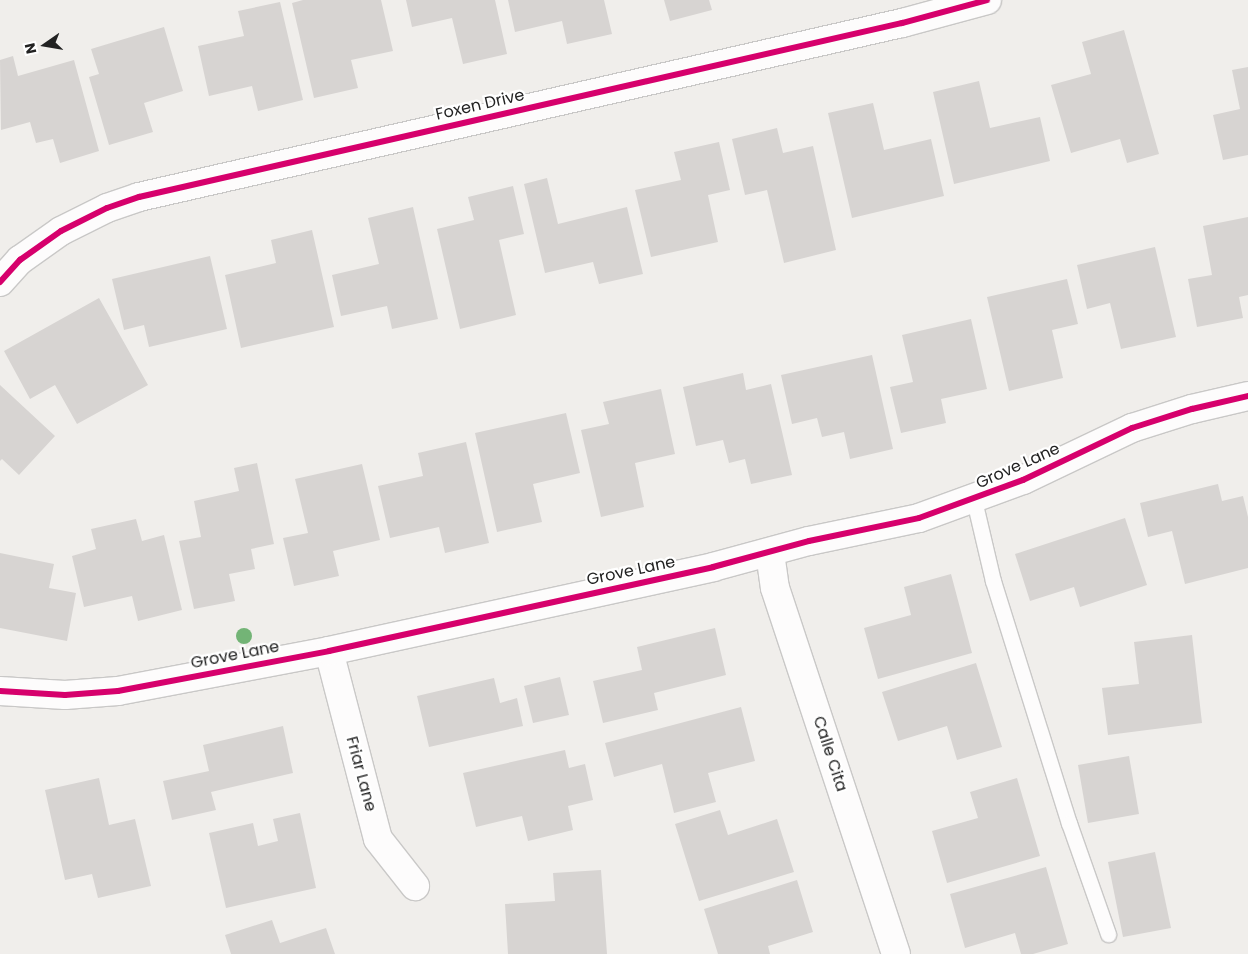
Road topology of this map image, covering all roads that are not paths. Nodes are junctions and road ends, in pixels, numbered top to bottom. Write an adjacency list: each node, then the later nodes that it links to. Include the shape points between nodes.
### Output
1 (987, 0): 2 (street, Foxen Drive, via 892,25 139,196 61,231 20,260)
2 (0, 282)
3 (1248, 396): 4 (street, Grove Lane, via 1192,408 1132,428)
4 (974, 500): 5 (street, Grove Lane, via 918,518); 9 (lane, via 992,581)
5 (770, 553): 6 (street, Grove Lane); 10 (street, Calle Cita, via 776,588)
6 (329, 651): 7 (street, Grove Lane, via 118,692 65,695); 8 (street, Friar Lane, via 378,839)
7 (0, 691)
8 (415, 886)
9 (1108, 934)
10 (896, 954)

